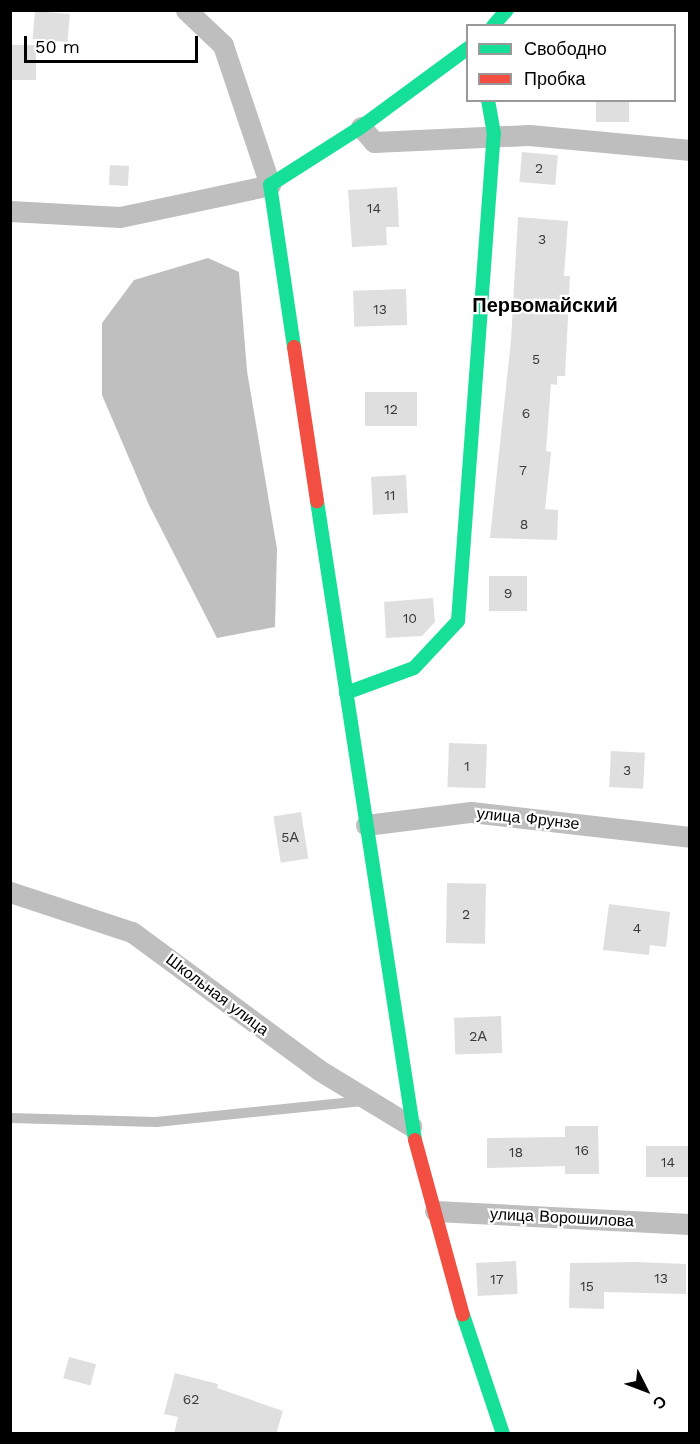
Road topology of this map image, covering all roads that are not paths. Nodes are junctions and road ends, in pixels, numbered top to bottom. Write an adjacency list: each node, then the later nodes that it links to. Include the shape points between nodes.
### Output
1 (186, 10): 9 (street, via 223,45)
2 (507, 10): 3 (street)
3 (495, 24)
4 (466, 49): 6 (street)
5 (488, 102): 7 (street)
6 (361, 128): 7 (street, via 374,142); 9 (street)
7 (494, 135): 8 (street); 11 (street, via 458,621 414,668)
8 (690, 150)
9 (270, 184): 10 (street, via 120,217); 11 (street)
10 (10, 211)
11 (346, 693): 12 (street)
12 (366, 825): 13 (street, улица Фрунзе, via 471,812); 17 (street)
13 (690, 837)
14 (10, 892): 15 (street, Школьная улица, via 132,932 319,1070)
15 (369, 1101): 16 (lane, via 156,1122); 17 (street, Школьная улица)
16 (10, 1118)
17 (411, 1126): 18 (street)
18 (435, 1211): 19 (street, улица Ворошилова); 20 (street, via 457,1298)
19 (690, 1224)
20 (503, 1434)

